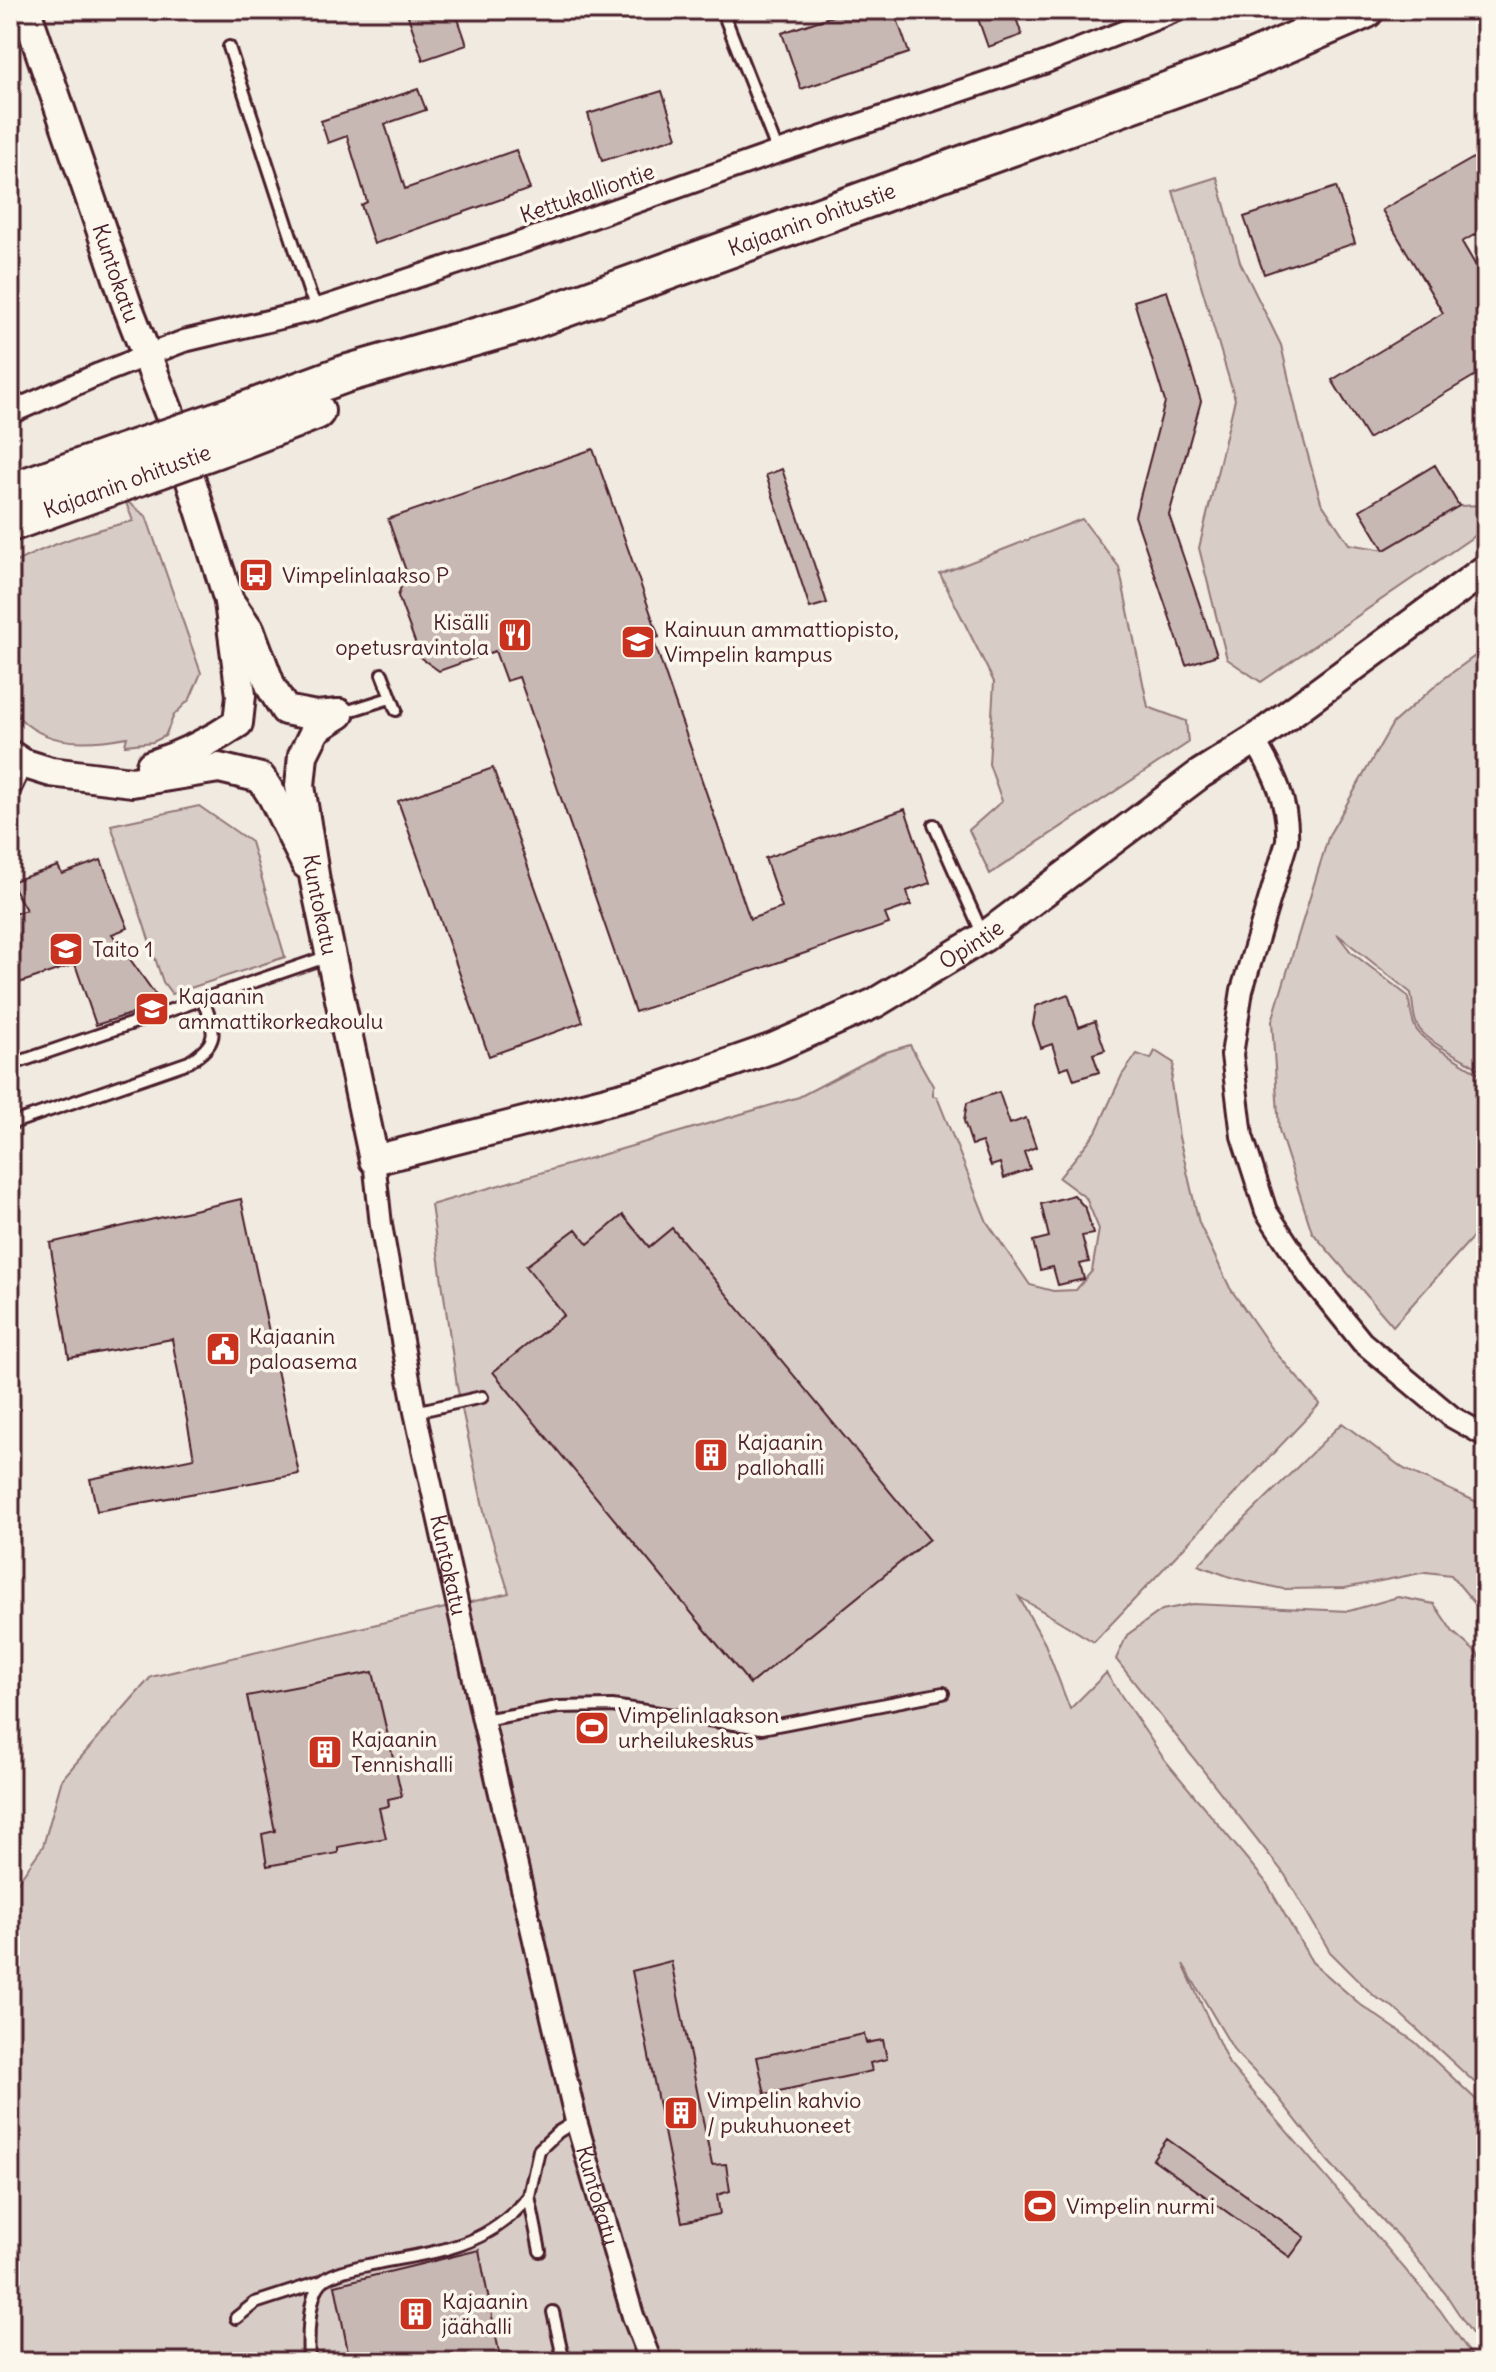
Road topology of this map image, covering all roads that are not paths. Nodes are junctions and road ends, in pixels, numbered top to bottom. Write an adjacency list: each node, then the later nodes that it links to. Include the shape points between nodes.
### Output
1 (26, 10): 8 (street, Kuntokatu)
2 (722, 10): 6 (lane)
3 (1178, 10): 6 (street, Kettukalliontie, via 1044,63)
4 (1365, 10): 10 (highway, Kajaanin ohitustie, bridge, via 1221,72 524,323 353,397 243,421)
5 (229, 47): 7 (lane)
6 (778, 152): 7 (street, Kettukalliontie)
7 (318, 309): 8 (street, Kettukalliontie, via 184,341)
8 (145, 356): 9 (street, Kettukalliontie); 14 (street, Kuntokatu, via 171,418)
9 (10, 413)
10 (114, 471): 11 (highway, Kajaanin ohitustie); 12 (highway, Kajaanin ohitustie)
11 (10, 492)
12 (10, 523)
13 (1486, 569): 21 (street, Opintie)
14 (229, 601): 17 (street, Kuntokatu, via 250,631); 20 (street, via 241,695)
15 (382, 674): 16 (lane)
16 (390, 698): 18 (lane); 19 (lane)
17 (285, 710): 19 (street); 20 (street, via 264,706); 22 (street, via 304,734)
18 (396, 710)
19 (339, 714): 22 (street, via 316,729)
20 (238, 723): 24 (street, via 233,734 235,757); 25 (street, via 187,753)
21 (1254, 740): 28 (street, Opintie, via 1200,774); 36 (street, via 1274,773 1288,824 1242,990 1232,1055 1242,1136 1266,1211 1362,1342 1452,1417)
22 (303, 755): 24 (street, via 282,777); 27 (street, Kuntokatu, via 300,786)
23 (14, 769): 25 (street)
24 (261, 778): 25 (street, via 219,768 132,782); 27 (street)
25 (109, 779)
26 (934, 825): 28 (lane)
27 (315, 881): 29 (street, Kuntokatu)
28 (984, 937): 33 (street, Opintie, via 875,1003 773,1048 658,1088)
29 (331, 956): 30 (lane); 33 (street, Kuntokatu)
30 (203, 1000): 31 (lane); 32 (lane, via 213,1039 189,1062)
31 (10, 1065)
32 (10, 1124)
33 (374, 1160): 35 (street, Kuntokatu)
34 (482, 1397): 35 (lane)
35 (415, 1412): 38 (street, Kuntokatu)
36 (1486, 1436)
37 (943, 1693): 38 (lane, via 762,1728 612,1706 558,1707)
38 (483, 1720): 39 (street, Kuntokatu)
39 (576, 2121): 40 (lane, via 539,2150); 47 (street, Kuntokatu)
40 (529, 2196): 41 (lane); 42 (lane, via 512,2217 456,2247 352,2268)
41 (540, 2251)
42 (323, 2281): 44 (lane, via 255,2303); 45 (lane, via 313,2298)
43 (553, 2312): 46 (lane)
44 (236, 2318)
45 (309, 2362)
46 (564, 2362)
47 (651, 2362)

